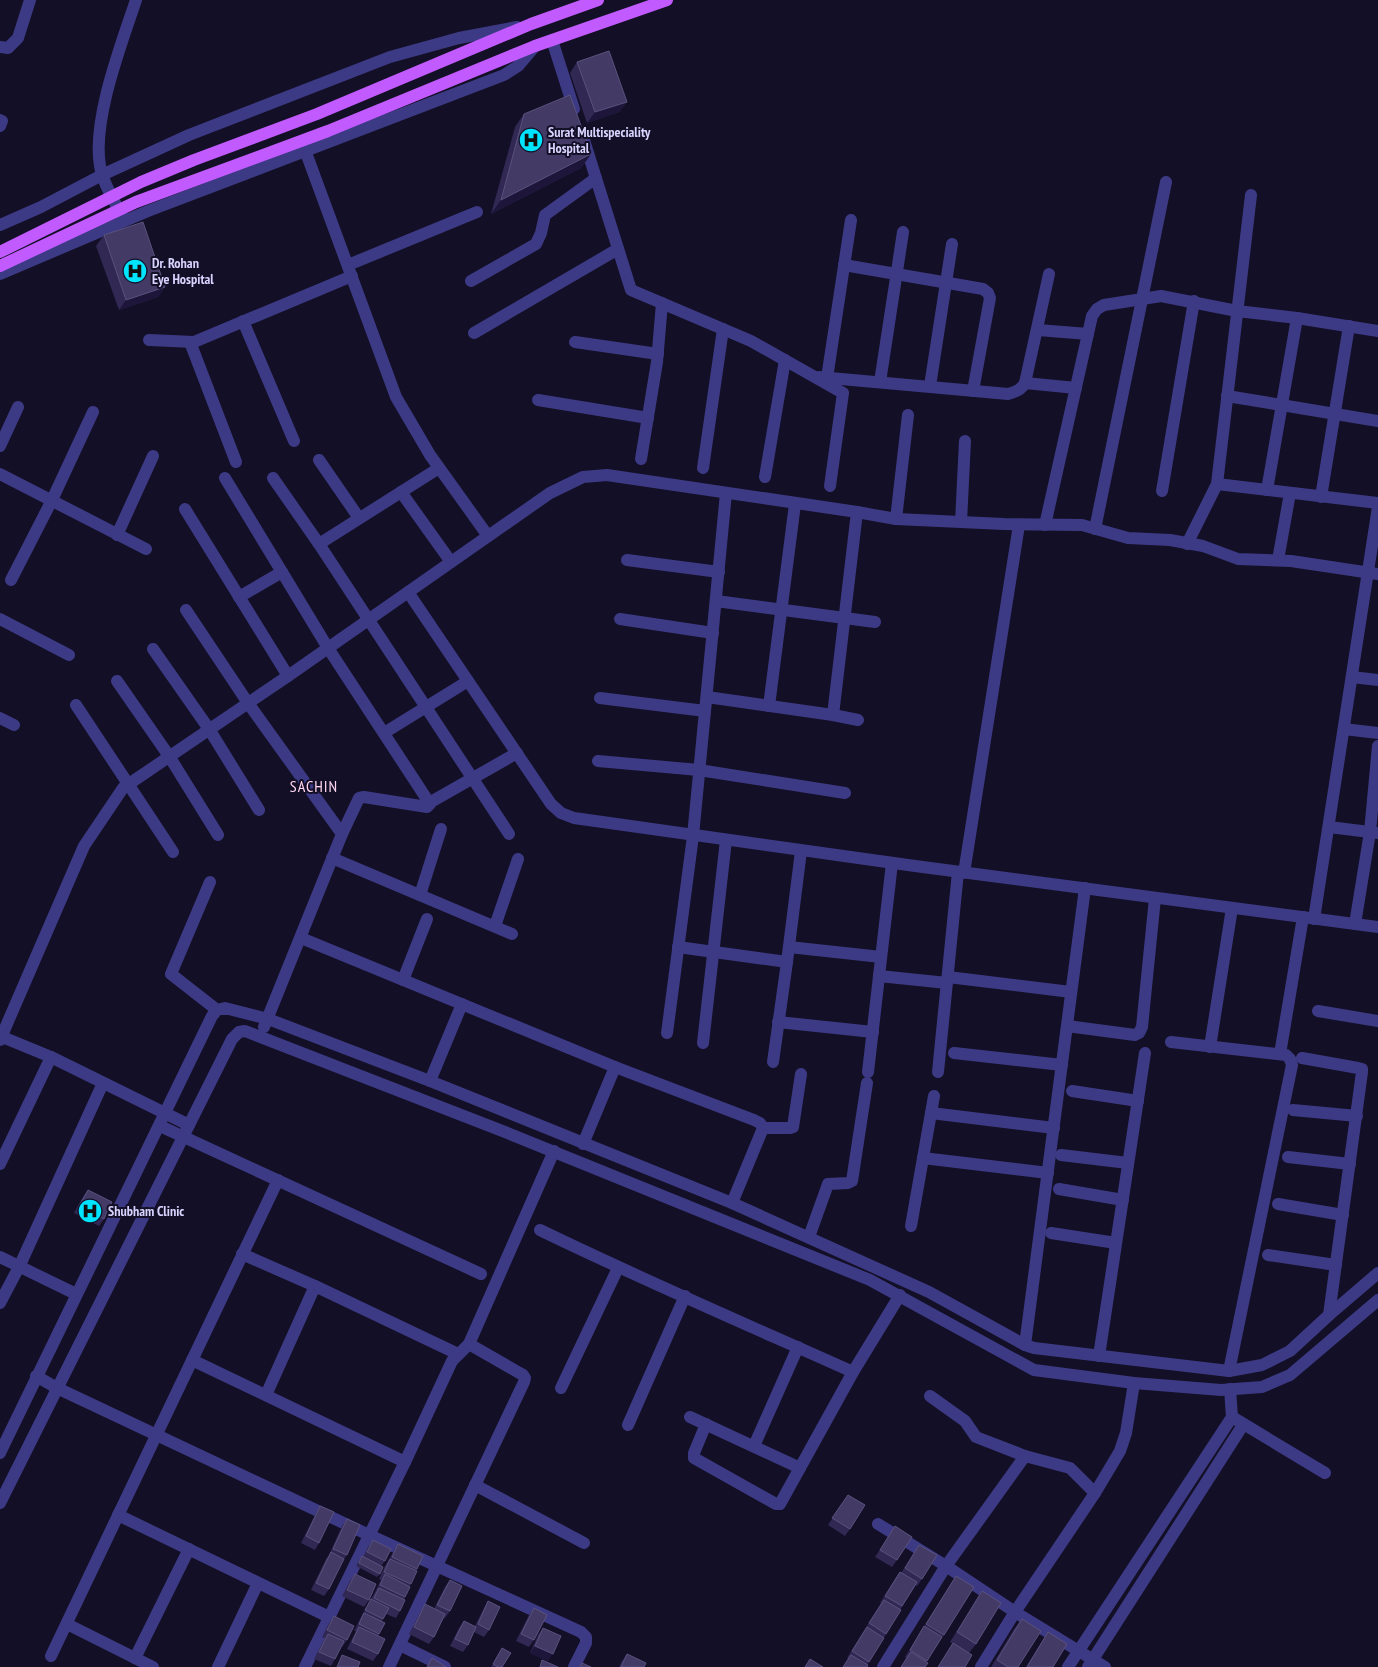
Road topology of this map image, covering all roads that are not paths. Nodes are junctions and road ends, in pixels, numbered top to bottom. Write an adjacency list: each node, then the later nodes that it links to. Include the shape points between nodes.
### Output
1 (30, 0): 8 (street, via 18,38 8,48)
2 (136, 0): 14 (street, via 103,111 98,143)
3 (598, 0): 5 (main road)
4 (667, 0): 6 (main road)
5 (536, 22): 6 (main road); 9 (main road); 14 (street, via 390,57 189,135)
6 (550, 41): 7 (main road); 15 (street)
7 (535, 46): 10 (main road); 13 (street, via 518,66 504,75)
8 (0, 47)
9 (451, 58): 10 (main road); 25 (main road, via 140,182)
10 (460, 77): 27 (main road, via 328,131 136,202)
11 (0, 120): 12 (street)
12 (0, 126)
13 (306, 150): 20 (street); 28 (street)
14 (102, 176): 20 (street); 21 (street)
15 (596, 178): 24 (street); 32 (street, via 546,215 536,244)
16 (1166, 182): 34 (street)
17 (1251, 195): 37 (street)
18 (477, 212): 28 (street)
19 (851, 220): 26 (street)
20 (124, 221): 30 (street)
21 (0, 225)
22 (903, 232): 29 (street)
23 (952, 244): 33 (street)
24 (618, 249): 36 (street, via 631,290); 44 (street)
25 (0, 252)
26 (844, 265): 29 (street); 51 (street)
27 (0, 266)
28 (350, 271): 39 (street); 73 (street, via 396,397)
29 (897, 273): 33 (street); 52 (street)
30 (0, 274)
31 (1050, 274): 42 (street)
32 (471, 280)
33 (945, 282): 54 (street); 56 (street, via 984,289 990,298)
34 (1143, 298): 35 (street, via 1160,296); 45 (street, via 1097,309); 97 (street)
35 (1194, 302): 37 (street); 82 (street)
36 (662, 303): 41 (street); 49 (street)
37 (1237, 311): 38 (street); 57 (street)
38 (1296, 318): 40 (street); 59 (street)
39 (243, 321): 47 (street); 66 (street)
40 (1349, 326): 43 (street); 62 (street)
41 (723, 329): 50 (street); 74 (street)
42 (1038, 330): 45 (street); 53 (street)
43 (1378, 331)
44 (474, 333)
45 (1088, 334): 55 (street)
46 (149, 340): 47 (street)
47 (190, 342): 72 (street)
48 (575, 342): 49 (street)
49 (658, 354): 64 (street)
50 (784, 360): 51 (street); 78 (street)
51 (820, 377): 52 (street); 80 (street, via 843,393)
52 (880, 382): 54 (street)
53 (1025, 383): 55 (street); 56 (street, via 1008,394)
54 (930, 386): 56 (street)
55 (1076, 388): 96 (street)
56 (973, 390)
57 (1227, 396): 59 (street); 79 (street)
58 (538, 400): 64 (street)
59 (1282, 404): 62 (street); 81 (street)
60 (18, 407): 68 (street)
61 (93, 412): 87 (street)
62 (1334, 414): 65 (street); 86 (street)
63 (908, 415): 93 (street)
64 (648, 418): 70 (street)
65 (1378, 421)
66 (294, 441)
67 (965, 441): 94 (street)
68 (0, 446)
69 (153, 456): 98 (street)
70 (641, 459)
71 (319, 460): 92 (street)
72 (236, 462)
73 (439, 468): 83 (street); 99 (street)
74 (704, 468)
75 (0, 474): 87 (street)
76 (225, 478): 106 (street)
77 (273, 478): 100 (street)
78 (765, 478)
79 (1217, 484): 81 (street); 101 (street)
80 (830, 486)
81 (1267, 490): 85 (street)
82 (1162, 491)
83 (401, 492): 92 (street); 105 (street)
84 (726, 493): 88 (street); 99 (street, via 607,475 583,476 550,493); 107 (street)
85 (1290, 493): 86 (street); 104 (street)
86 (1321, 497): 89 (street)
87 (52, 500): 98 (street); 109 (street)
88 (795, 504): 91 (street); 114 (street)
89 (1378, 505): 108 (street)
90 (185, 509): 111 (street)
91 (856, 512): 93 (street); 115 (street)
92 (359, 518): 100 (street)
93 (896, 519): 94 (street)
94 (962, 522): 95 (street)
95 (1019, 524): 96 (street); 167 (street)
96 (1045, 525): 97 (street)
97 (1095, 529): 101 (street, via 1128,538)
98 (118, 534): 102 (street)
99 (488, 536): 105 (street)
100 (319, 544): 118 (street)
101 (1188, 544): 104 (street, via 1238,559)
102 (146, 549)
103 (627, 560): 107 (street)
104 (1278, 560): 108 (street)
105 (451, 562): 110 (street)
106 (282, 572): 111 (street); 121 (street)
107 (719, 572): 112 (street)
108 (1374, 573): 125 (street)
109 (11, 580)
110 (408, 592): 118 (street); 128 (street)
111 (239, 597): 124 (street)
112 (716, 602): 114 (street); 120 (street)
113 (186, 610): 131 (street)
114 (781, 610): 115 (street); 133 (street)
115 (844, 617): 119 (street); 136 (street)
116 (0, 619): 123 (street)
117 (620, 619): 120 (street)
118 (368, 620): 121 (street); 134 (street)
119 (875, 622)
120 (713, 633): 129 (street)
121 (328, 648): 124 (street); 142 (street)
122 (153, 649): 140 (street)
123 (69, 655)
124 (288, 676): 131 (street)
125 (1352, 677): 126 (street); 141 (street)
126 (1378, 680)
127 (117, 681): 146 (street)
128 (468, 681): 134 (street); 145 (street)
129 (707, 697): 133 (street); 135 (street)
130 (600, 698): 135 (street)
131 (248, 702): 140 (street); 157 (street)
132 (76, 705): 150 (street)
133 (769, 706): 136 (street)
134 (425, 707): 142 (street); 149 (street)
135 (705, 711): 148 (street)
136 (834, 715): 138 (street)
137 (0, 718): 139 (street)
138 (858, 720)
139 (14, 725)
140 (209, 729): 146 (street); 153 (street)
141 (1344, 729): 143 (street); 154 (street)
142 (384, 733): 152 (street)
143 (1378, 733)
144 (1378, 746): 156 (street)
145 (517, 753): 149 (street); 160 (street, via 551,804 562,813 574,818)
146 (170, 756): 150 (street); 159 (street)
147 (598, 761): 148 (street)
148 (700, 770): 151 (street); 160 (street)
149 (472, 777): 152 (street); 158 (street)
150 (128, 784): 163 (street); 199 (street, via 84,846)
151 (845, 793)
152 (429, 802): 157 (street, via 427,807 364,796 359,798)
153 (259, 810)
154 (1328, 827): 156 (street); 173 (street)
155 (442, 829): 170 (street)
156 (1374, 833): 175 (street)
157 (342, 834): 164 (street)
158 (509, 834)
159 (218, 835)
160 (693, 836): 161 (street); 180 (street)
161 (726, 840): 162 (street); 182 (street)
162 (801, 851): 166 (street); 181 (street)
163 (173, 852)
164 (332, 858): 170 (street); 179 (street)
165 (518, 859): 176 (street)
166 (892, 863): 167 (street); 183 (street)
167 (961, 872): 169 (street); 187 (street)
168 (210, 882): 190 (street, via 171,974)
169 (1085, 888): 171 (street); 188 (street)
170 (420, 895): 176 (street)
171 (1155, 898): 172 (street); 195 (street, via 1139,1033)
172 (1232, 908): 173 (street); 202 (street)
173 (1309, 918): 175 (street); 205 (street)
174 (427, 919): 186 (street)
175 (1355, 924): 177 (street)
176 (495, 926): 178 (street)
177 (1378, 927)
178 (512, 934)
179 (301, 938): 186 (street); 192 (street)
180 (678, 947): 182 (street); 197 (street)
181 (789, 947): 183 (street); 184 (street)
182 (713, 951): 184 (street); 201 (street)
183 (881, 957): 185 (street)
184 (787, 962): 194 (street)
185 (879, 976): 187 (street); 196 (street)
186 (403, 980): 189 (street)
187 (947, 980): 188 (street); 211 (street)
188 (1072, 992): 195 (street)
189 (462, 1004): 210 (street); 213 (street)
190 (217, 1010): 192 (street, via 226,1008); 220 (street)
191 (1318, 1011): 193 (street)
192 (268, 1019): 198 (street); 213 (street)
193 (1378, 1021)
194 (778, 1022): 196 (street); 208 (street)
195 (1067, 1026): 209 (street)
196 (873, 1032): 245 (street, via 852,1180 828,1184)
197 (667, 1034)
198 (261, 1036): 222 (street, via 245,1031 232,1039); 228 (street)
199 (1, 1038): 206 (street)
200 (1171, 1042): 202 (street)
201 (703, 1043)
202 (1210, 1047): 205 (street)
203 (954, 1053): 209 (street)
204 (1145, 1053): 217 (street)
205 (1280, 1054): 271 (street, via 1286,1055 1292,1065)
206 (51, 1057): 214 (street); 233 (street)
207 (1302, 1058): 221 (street, via 1362,1069)
208 (773, 1062)
209 (1062, 1065): 225 (street)
210 (615, 1066): 224 (street, via 754,1120); 227 (street)
211 (938, 1072)
212 (801, 1074): 224 (street, via 793,1127)
213 (430, 1081): 227 (street)
214 (103, 1083): 220 (street); 251 (street)
215 (1072, 1091): 217 (street)
216 (934, 1096): 219 (street)
217 (1138, 1101): 232 (street)
218 (1293, 1110): 221 (street)
219 (931, 1113): 225 (street); 231 (street)
220 (166, 1114): 222 (street); 223 (street)
221 (1357, 1116): 234 (street)
222 (189, 1125): 226 (street)
223 (160, 1126): 226 (street); 256 (street)
224 (763, 1128): 239 (street)
225 (1054, 1128): 235 (street)
226 (183, 1137): 236 (street); 274 (street)
227 (584, 1144): 239 (street)
228 (554, 1152): 257 (street); 264 (street)
229 (1061, 1155): 232 (street)
230 (1288, 1157): 234 (street)
231 (923, 1158): 235 (street); 242 (street)
232 (1128, 1163): 238 (street)
233 (0, 1164)
234 (1350, 1164): 241 (street)
235 (1048, 1173): 265 (street)
236 (278, 1180): 247 (street); 254 (street)
237 (1059, 1189): 238 (street)
238 (1123, 1200): 246 (street)
239 (732, 1203): 245 (street)
240 (1278, 1204): 241 (street)
241 (1343, 1215): 250 (street)
242 (912, 1226)
243 (540, 1230): 252 (street)
244 (1051, 1233): 246 (street)
245 (809, 1237): 259 (street)
246 (1116, 1243): 268 (street)
247 (242, 1254): 255 (street); 269 (street)
248 (1268, 1255): 250 (street)
249 (0, 1257): 251 (street)
250 (1336, 1265): 262 (street)
251 (20, 1266): 256 (street); 261 (street)
252 (618, 1268): 258 (street); 275 (street)
253 (1378, 1273): 262 (street)
254 (481, 1274)
255 (315, 1286): 267 (street); 277 (street)
256 (76, 1294): 272 (street)
257 (900, 1295): 263 (street); 270 (street)
258 (685, 1296): 266 (street); 283 (street)
259 (945, 1300): 263 (street); 265 (street)
260 (1378, 1300): 276 (street, via 1290,1375 1262,1387)
261 (0, 1303)
262 (1329, 1315): 271 (street, via 1278,1358)
263 (937, 1316): 273 (street, via 1034,1370)
264 (469, 1344): 267 (street); 291 (street, via 525,1378)
265 (1024, 1345): 268 (street)
266 (798, 1347): 270 (street); 285 (street)
267 (458, 1354): 288 (street)
268 (1099, 1356): 271 (street)
269 (192, 1360): 277 (street); 284 (street)
270 (853, 1372): 289 (street)
271 (1229, 1372)
272 (36, 1376): 274 (street); 286 (street)
273 (1134, 1383): 276 (street); 292 (street, via 1124,1443)
274 (57, 1388): 284 (street); 293 (street)
275 (562, 1388)
276 (1230, 1389): 280 (street)
277 (266, 1395): 288 (street)
278 (930, 1396): 287 (street, via 965,1421 976,1437)
279 (690, 1417): 281 (street)
280 (1232, 1417): 282 (street); 306 (street)
281 (706, 1424): 285 (street); 289 (street, via 694,1458 776,1504 784,1500)
282 (1243, 1424): 290 (street); 309 (street)
283 (628, 1425)
284 (156, 1434): 294 (street); 296 (street)
285 (754, 1446): 289 (street)
286 (0, 1453)
287 (1025, 1456): 292 (street, via 1070,1468); 300 (street)
288 (405, 1462): 296 (street)
289 (800, 1468)
290 (1325, 1473)
291 (475, 1485): 297 (street); 299 (street)
292 (1095, 1493): 302 (street)
293 (0, 1503)
294 (118, 1515): 298 (street); 304 (street)
295 (878, 1524): 300 (street)
296 (369, 1535): 299 (street); 303 (street)
297 (584, 1542)
298 (189, 1549): 301 (street); 308 (street)
299 (436, 1565): 305 (street); 315 (street, via 581,1632 586,1643)
300 (946, 1566): 302 (street); 316 (street)
301 (258, 1583): 303 (street); 311 (street)
302 (1015, 1612): 306 (street); 317 (street)
303 (329, 1617): 312 (street)
304 (67, 1624): 307 (street); 308 (street)
305 (400, 1645): 313 (street); 314 (street)
306 (1078, 1652): 309 (street); 318 (street)
307 (51, 1656)
308 (135, 1658): 310 (street)
309 (1090, 1663): 319 (street)
310 (154, 1667)
311 (218, 1667)
312 (305, 1667)
313 (389, 1667)
314 (445, 1667)
315 (574, 1667)
316 (884, 1667)
317 (981, 1667)
318 (1068, 1667)
319 (1105, 1667)

